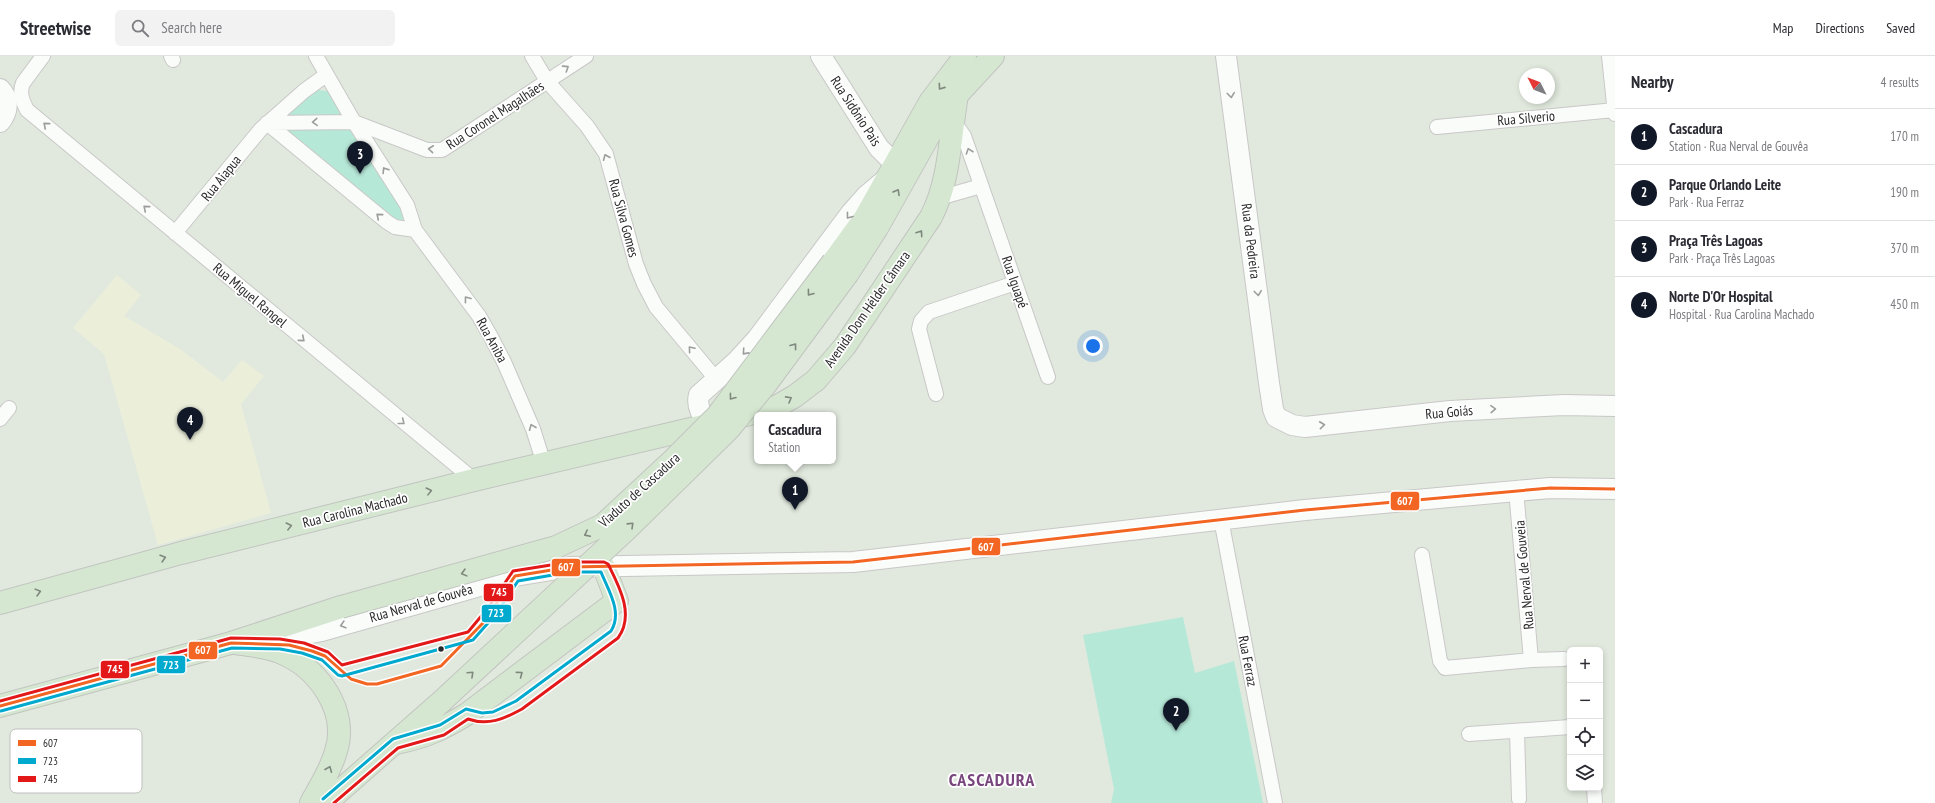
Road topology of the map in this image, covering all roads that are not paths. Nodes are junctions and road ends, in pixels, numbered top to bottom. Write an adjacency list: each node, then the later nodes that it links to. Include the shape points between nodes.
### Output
1 (43, 56): 13 (street)
2 (316, 56): 11 (street, Rua Aniba)
3 (532, 56): 12 (street, Rua Silva Gomes)
4 (586, 56): 12 (street, Rua Coronel Magalhães, one-way to 4)
5 (821, 56): 24 (main road, Rua Sidônio Pais, via 879,148)
6 (964, 56): 24 (main road, one-way to 24, via 930,102)
7 (993, 56): 15 (main road)
8 (1226, 56): 39 (main road, Rua da Pedreira, one-way to 39, via 1273,408 1276,417)
9 (1609, 56): 10 (street)
10 (1613, 71): 17 (street)
11 (326, 74): 21 (street, Rua Aniba); 22 (street, Rua Aiapua)
12 (547, 81): 21 (street, Rua Coronel Magalhães, one-way to 21, via 442,150 427,150); 32 (street, Rua Silva Gomes, one-way to 12, via 656,307 636,264 606,154 587,126)
13 (23, 83): 14 (street); 16 (street, via 20,92)
14 (0, 87): 19 (main road, via 7,100)
15 (956, 95): 20 (main road, Avenida Dom Hélder Câmara); 29 (main road, one-way to 15, via 877,228 937,122)
16 (27, 110): 19 (street, via 16,108); 28 (street, Rua Miguel Rangel, one-way to 16)
17 (1615, 110): 18 (street); 23 (street, Rua Silverio)
18 (1615, 114)
19 (3, 119)
20 (952, 119): 25 (street, Rua Iguapé, one-way to 20, via 964,136); 26 (main road, Avenida Dom Hélder Câmara, via 946,168)
21 (354, 122): 22 (street, one-way to 22); 27 (street, Rua Aniba, one-way to 21, via 407,205)
22 (267, 123): 27 (street, one-way to 22, via 395,227 387,222); 28 (street, Rua Aiapua)
23 (1437, 127)
24 (891, 172): 29 (main road); 32 (main road, one-way to 32, via 866,196 757,339)
25 (981, 186): 26 (street); 30 (street, Rua Iguapé)
26 (939, 198): 36 (main road, Avenida Dom Hélder Câmara, one-way to 26, via 776,407 795,396 816,380 845,346 931,217)
27 (415, 230): 41 (street, Rua Aniba, one-way to 27, via 533,429 492,337)
28 (176, 233): 42 (street, Rua Miguel Rangel, one-way to 42)
29 (841, 268): 49 (main road, Viaduto de Cascadura, one-way to 49, bridge, via 717,416 603,525 556,547 341,607); 56 (main road, Viaduto de Cascadura, one-way to 29, bridge, via 622,533 728,430 766,384)
30 (1015, 283): 31 (street, Rua Iguapé); 33 (street, via 929,312 921,321 919,329)
31 (1048, 377)
32 (716, 379): 40 (main road, via 703,390 698,400 703,417)
33 (936, 394)
34 (1615, 406): 39 (main road, Rua Goiás, one-way to 34, via 1305,427 1450,411 1564,405)
35 (9, 408): 38 (street)
36 (757, 412)
37 (754, 413): 40 (main road, Avenida Dom Hélder Câmara, one-way to 37)
38 (0, 419)
39 (1283, 422)
40 (712, 424): 41 (main road, Rua Carolina Machado)
41 (544, 464): 42 (main road, Rua Carolina Machado)
42 (474, 480): 48 (main road, Rua Carolina Machado, one-way to 42, via 181,553)
43 (1615, 489): 44 (main road, Rua Nerval de Gouvêa)
44 (1516, 490): 45 (main road, Rua Nerval de Gouvêa); 51 (street, Rua Nerval de Gouveia)
45 (1221, 519): 47 (main road, Rua Nerval de Gouvêa, via 853,562); 61 (street, Rua Ferraz)
46 (1422, 555): 51 (street, via 1442,665 1449,669)
47 (604, 566): 49 (main road, Rua Nerval de Gouvêa, one-way to 49, via 570,567 515,576 322,631 278,639); 56 (main road, one-way to 47, via 414,740 442,730 467,714 617,601)
48 (0, 603)
49 (231, 643): 52 (main road, Viaduto de Cascadura); 59 (main road, one-way to 49, via 326,778 338,743 337,716 324,687 312,673 283,653 270,648)
50 (1564, 659): 51 (street)
51 (1531, 660)
52 (0, 706)
53 (1567, 727): 54 (street)
54 (1517, 732): 55 (street); 58 (street)
55 (1470, 734)
56 (396, 743): 60 (main road, Viaduto de Cascadura)
57 (1594, 791): 62 (street)
58 (1519, 799)
59 (310, 803)
60 (326, 803)
61 (1275, 803)
62 (1595, 803)

